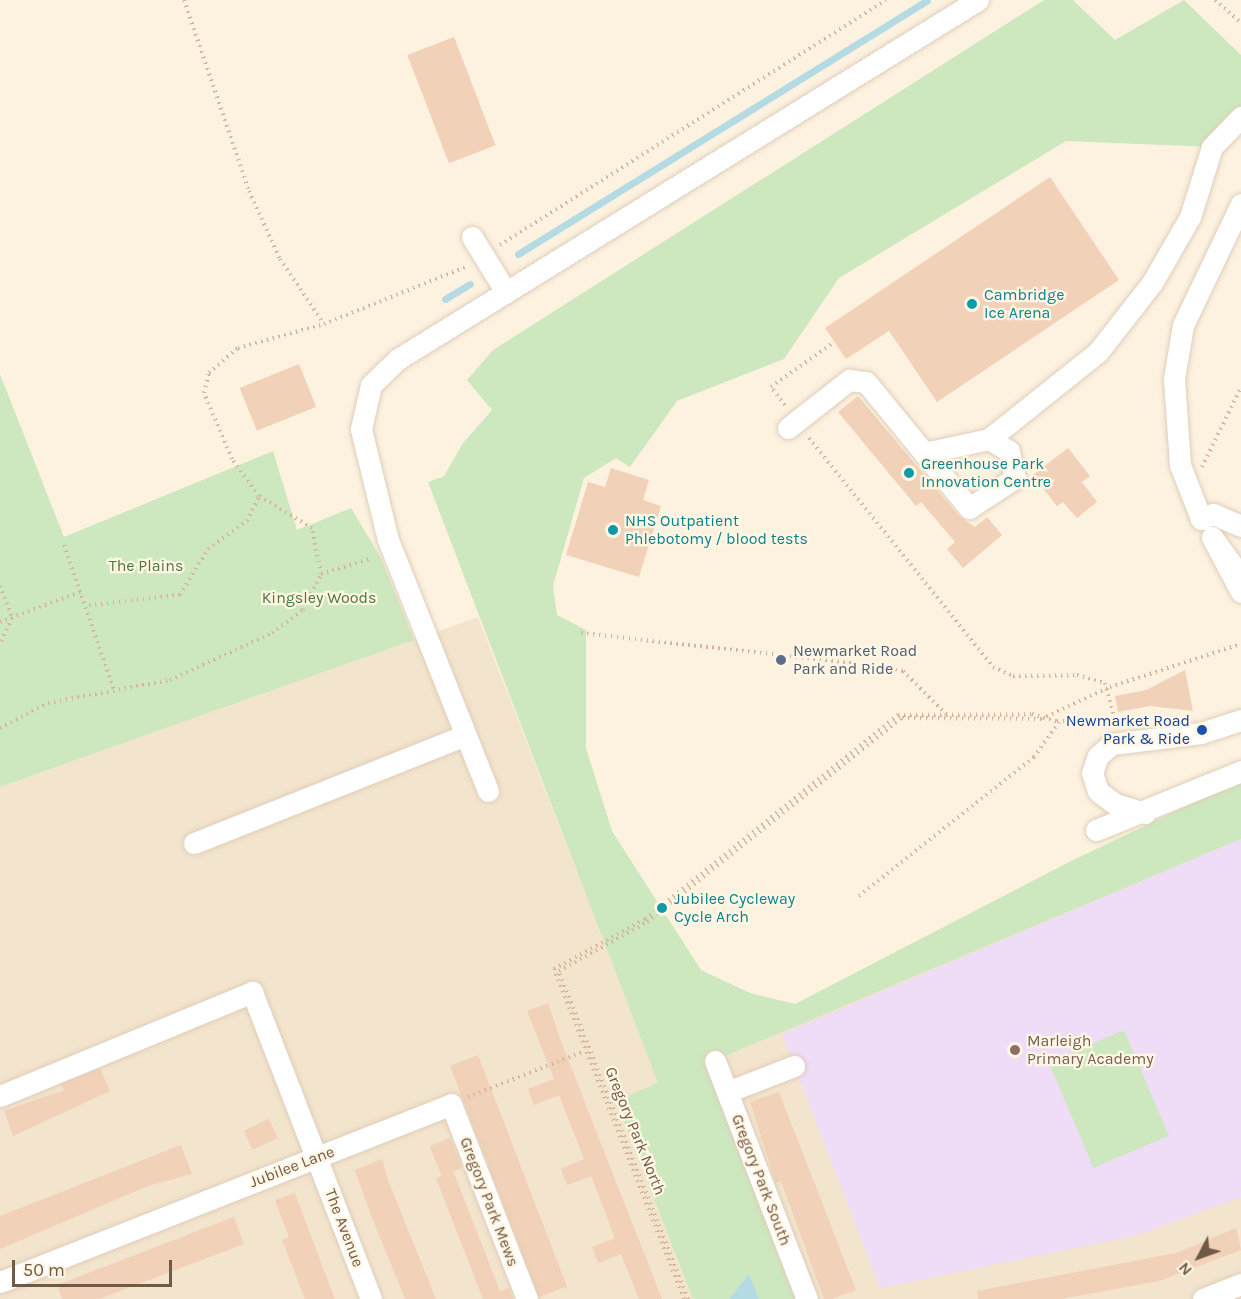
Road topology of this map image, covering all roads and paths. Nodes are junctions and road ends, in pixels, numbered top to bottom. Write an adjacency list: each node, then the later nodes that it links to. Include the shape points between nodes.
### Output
1 (184, 0): 11 (path, via 249,191 280,259)
2 (886, 0): 9 (path)
3 (978, 0): 10 (street)
4 (1215, 0): 5 (path)
5 (1241, 23)
6 (1241, 117): 14 (street, via 1212,147 1190,217 1152,283 1098,352)
7 (1241, 204): 18 (street, via 1183,325 1174,379 1180,465)
8 (472, 237): 9 (street)
9 (484, 256): 10 (street); 11 (path, via 464,269)
10 (506, 292): 42 (street, via 398,359 371,385 361,429 388,540)
11 (324, 324): 16 (path, via 282,331 238,348 209,373 204,393 216,426)
12 (833, 344): 13 (path, via 771,387)
13 (792, 424): 15 (street, via 849,380 866,382); 32 (path, via 993,667 1013,676 1077,675)
14 (989, 439): 15 (street, via 958,441); 15 (street, via 1008,451 1015,478 969,508)
15 (925, 453)
16 (259, 496): 21 (path, via 312,528); 26 (path, via 247,521 208,549 180,595)
17 (1241, 526): 18 (street, via 1214,513)
18 (1206, 528): 22 (street); 25 (street)
19 (64, 545): 24 (path)
20 (373, 558): 21 (path)
21 (321, 574): 33 (path, via 303,610 272,633 170,680)
22 (1241, 577)
23 (0, 586): 27 (path)
24 (83, 591): 26 (path); 27 (path)
25 (1241, 592)
26 (89, 605): 33 (path)
27 (12, 618): 28 (path); 30 (path)
28 (0, 622)
29 (581, 633): 34 (path, via 890,667 911,678)
30 (0, 644)
31 (1241, 644): 32 (path)
32 (1110, 687): 35 (path); 38 (path)
33 (114, 690): 40 (path, via 48,703)
34 (948, 715): 35 (path); 36 (path); 51 (path, via 898,715 645,919 554,969)
35 (1043, 718): 36 (path); 39 (path)
36 (954, 719): 63 (path, Gregory Park North, via 902,718 647,922 559,971)
37 (1241, 720): 47 (street, via 1201,733 1112,744 1098,756 1092,773 1098,791 1115,804)
38 (1116, 721): 39 (path); 41 (path)
39 (1059, 722): 50 (path, via 1034,757)
40 (0, 728)
41 (1117, 729)
42 (465, 735): 46 (street); 49 (street)
43 (1241, 761): 45 (street)
44 (1241, 771): 47 (street)
45 (1219, 772)
46 (488, 791)
47 (1145, 813): 48 (street)
48 (1096, 830)
49 (194, 843)
50 (856, 898)
51 (585, 1051): 56 (path); 62 (path)
52 (715, 1061): 54 (street, Gregory Park South)
53 (794, 1066): 54 (street)
54 (727, 1092): 64 (street, Gregory Park South)
55 (0, 1096): 57 (street, The Avenue, via 252,992)
56 (451, 1104): 57 (street, Jubilee Lane); 61 (street, Gregory Park Mews)
57 (316, 1158): 58 (street, Jubilee Lane); 60 (street, The Avenue)
58 (0, 1282)
59 (1236, 1290): 65 (street)
60 (371, 1299)
61 (527, 1299)
62 (684, 1299)
63 (688, 1299)
64 (807, 1299)
65 (1203, 1299)

